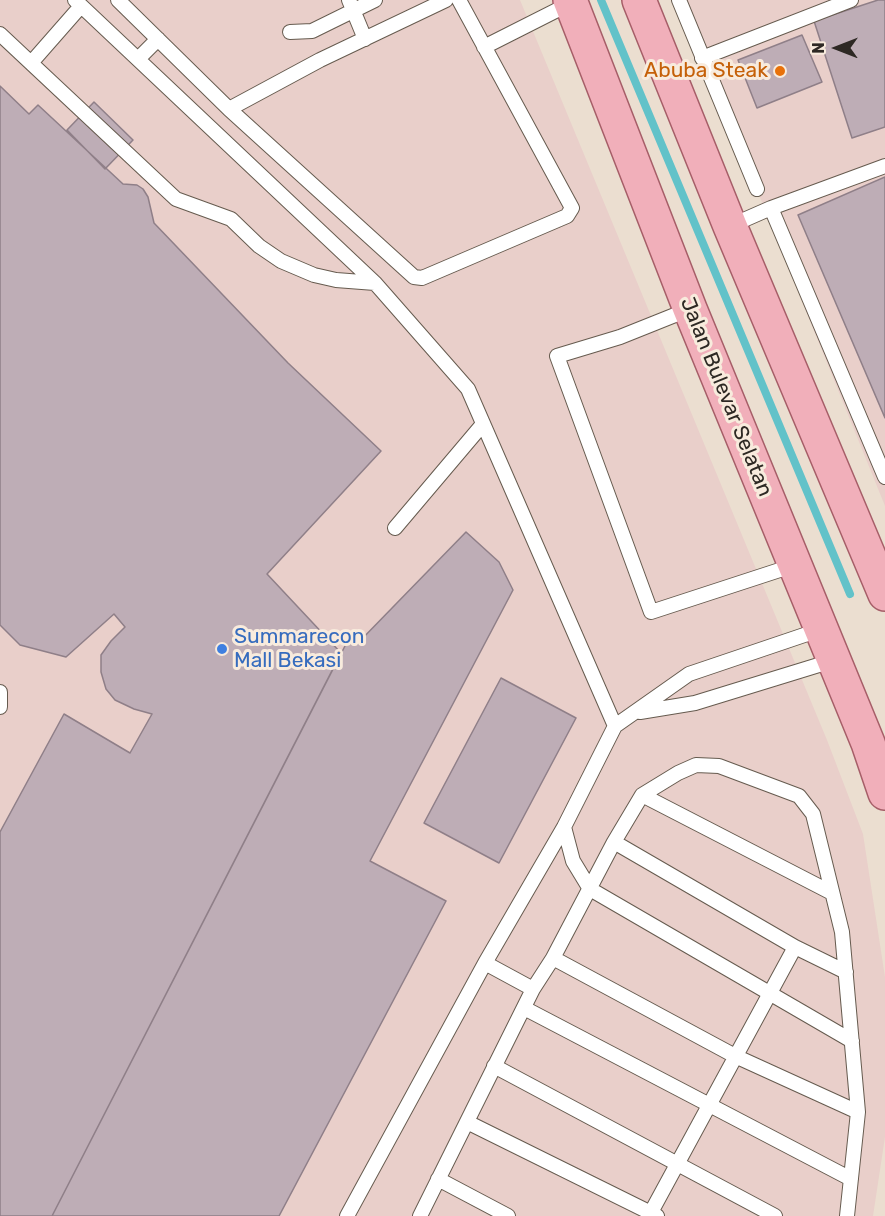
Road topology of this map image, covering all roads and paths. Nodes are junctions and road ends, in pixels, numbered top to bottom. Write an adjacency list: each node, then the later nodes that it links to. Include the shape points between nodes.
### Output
1 (118, 0): 13 (lane)
2 (375, 0): 10 (lane)
3 (446, 0): 14 (lane)
4 (459, 0): 15 (lane)
5 (639, 0): 23 (main road)
6 (679, 0): 16 (lane)
7 (851, 0): 16 (lane)
8 (570, 2): 15 (lane); 25 (main road, Jalan Bulevar Selatan)
9 (78, 3): 17 (lane); 18 (lane)
10 (352, 5): 11 (lane, via 308,32); 14 (lane)
11 (290, 32)
12 (0, 34): 18 (lane)
13 (158, 39): 17 (lane); 19 (lane)
14 (365, 39): 19 (lane)
15 (484, 47): 19 (lane, via 572,208 567,216 422,278 414,277)
16 (702, 58): 21 (lane)
17 (138, 59): 24 (lane)
18 (31, 63): 24 (lane, via 176,199 231,219 280,261 324,278)
19 (230, 109)
20 (885, 166): 22 (lane)
21 (757, 189)
22 (771, 208): 23 (lane); 27 (lane)
23 (730, 226): 30 (main road)
24 (375, 283): 26 (lane, via 468,389)
25 (690, 309): 29 (main road, Jalan Bulevar Selatan); 29 (lane, via 620,337 557,356 651,612)
26 (483, 424): 28 (lane); 36 (lane)
27 (885, 477)
28 (394, 528)
29 (795, 565): 31 (main road, Jalan Bulevar Selatan)
30 (885, 594)
31 (822, 629): 32 (main road, Jalan Bulevar Selatan); 35 (lane, via 689,674)
32 (835, 660): 35 (lane, via 695,703); 37 (main road, Jalan Bulevar Selatan)
33 (0, 692): 34 (lane)
34 (0, 707)
35 (635, 713): 36 (lane)
36 (615, 726): 39 (lane)
37 (885, 793)
38 (642, 795): 40 (lane); 42 (lane); 42 (lane, via 696,765 719,766 798,796 813,814)
39 (564, 827): 41 (lane, via 573,861); 45 (lane)
40 (614, 842): 41 (lane); 43 (lane)
41 (590, 889): 44 (lane); 48 (lane)
42 (832, 893): 46 (lane, via 842,932)
43 (795, 947): 46 (lane); 48 (lane)
44 (553, 958): 47 (lane); 51 (lane)
45 (485, 963): 47 (lane); 60 (lane)
46 (846, 972): 50 (lane)
47 (532, 989): 49 (lane)
48 (769, 994): 50 (lane); 51 (lane)
49 (524, 1008): 52 (lane); 53 (lane)
50 (852, 1041): 54 (lane)
51 (735, 1056): 53 (lane); 54 (lane)
52 (494, 1066): 55 (lane); 56 (lane)
53 (709, 1106): 56 (lane); 58 (lane)
54 (858, 1112): 58 (lane)
55 (467, 1122): 57 (lane); 59 (lane)
56 (678, 1163): 59 (lane); 63 (lane)
57 (438, 1179): 61 (lane); 62 (lane)
58 (851, 1179): 64 (lane)
59 (652, 1215)
60 (347, 1216)
61 (420, 1216)
62 (508, 1216)
63 (775, 1216)
64 (847, 1216)

